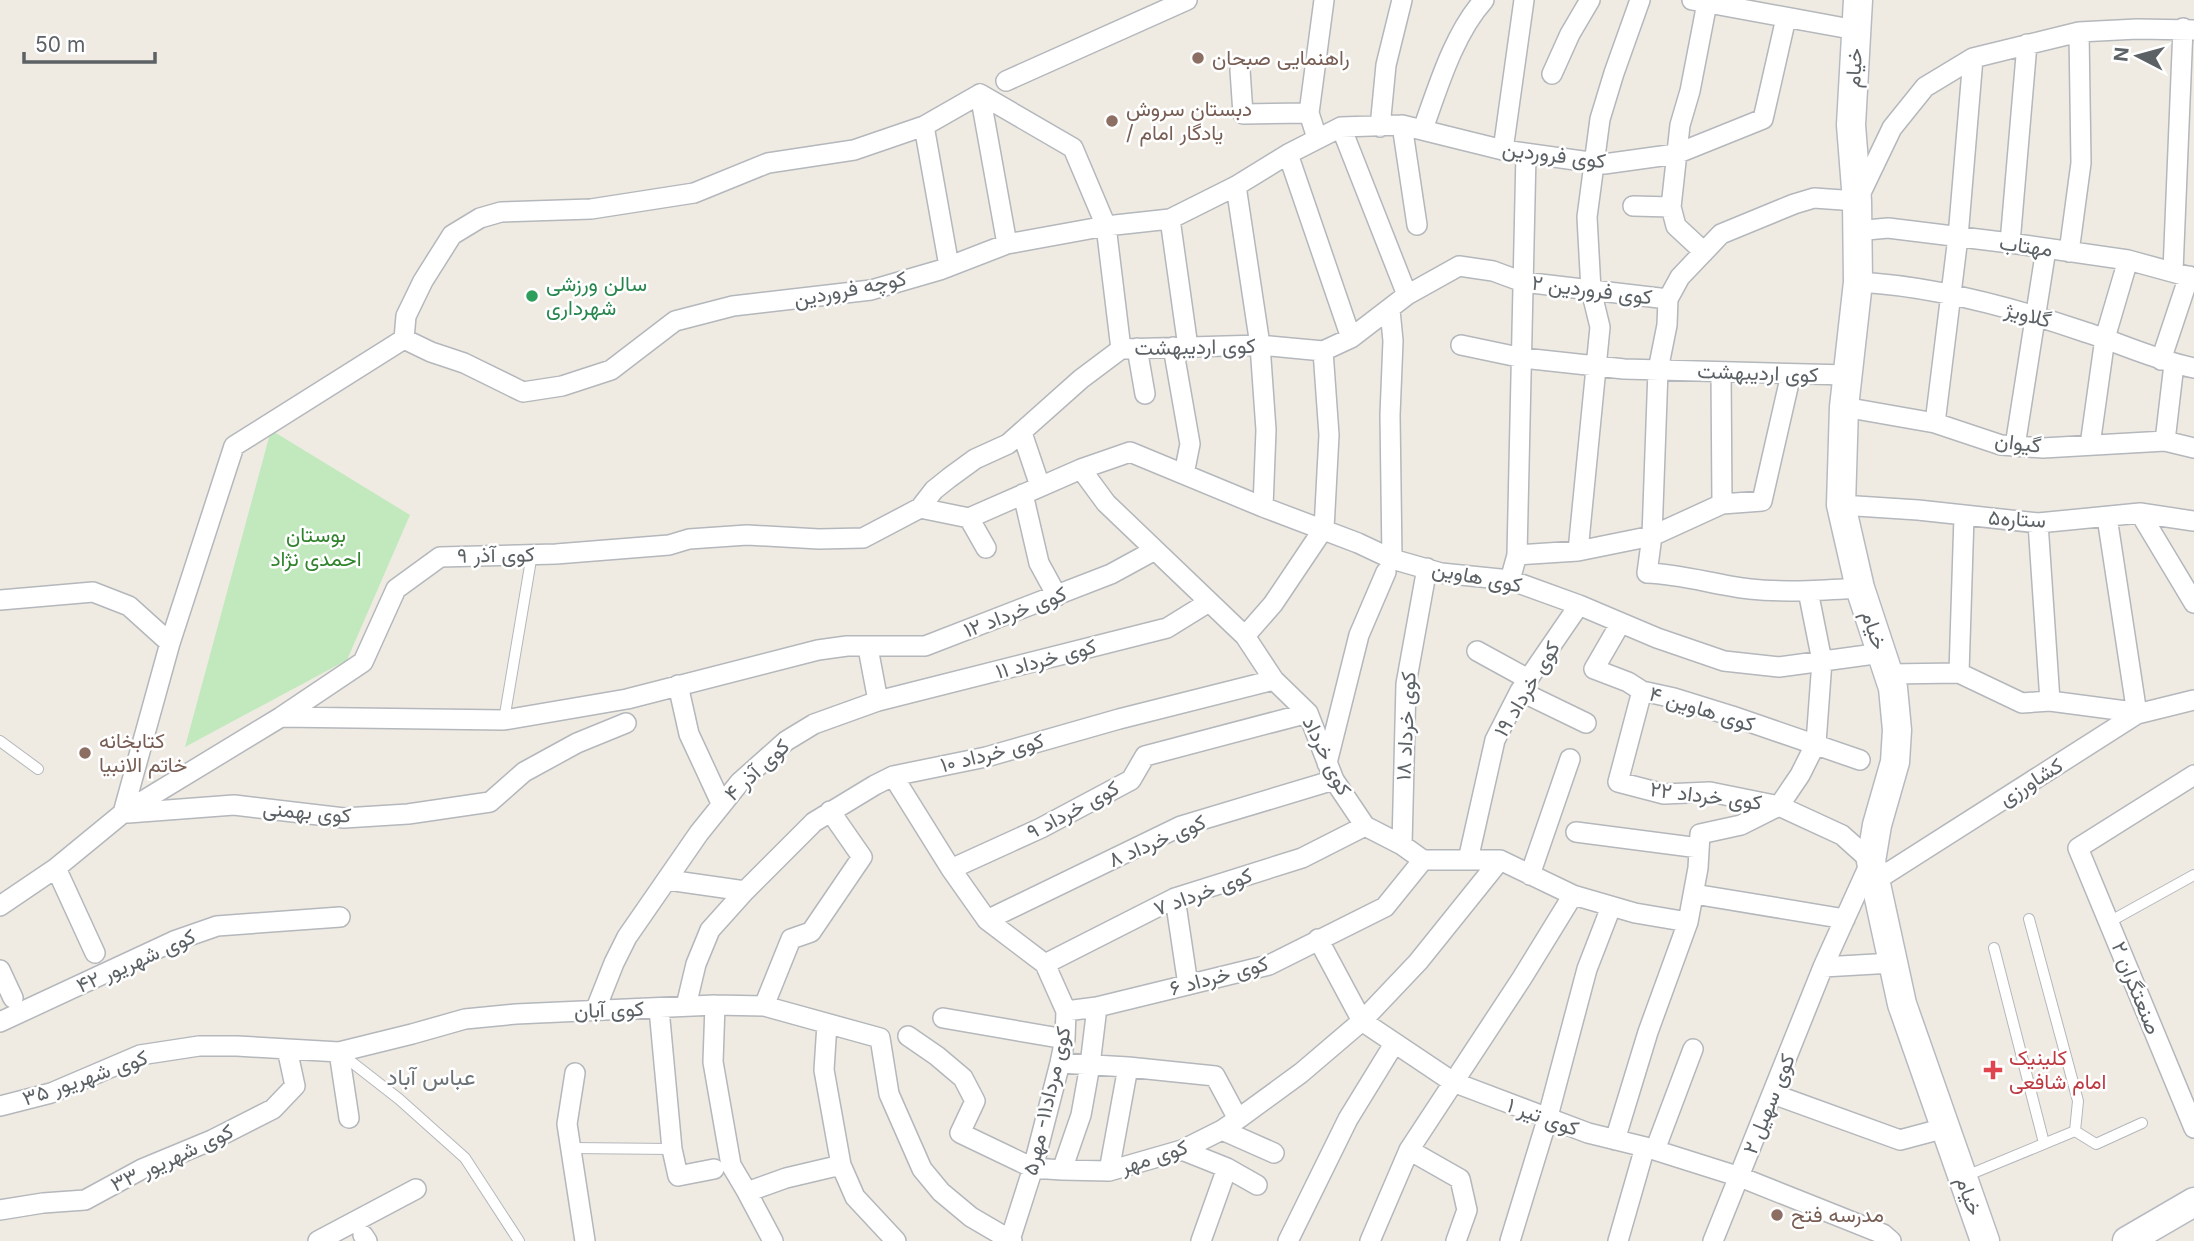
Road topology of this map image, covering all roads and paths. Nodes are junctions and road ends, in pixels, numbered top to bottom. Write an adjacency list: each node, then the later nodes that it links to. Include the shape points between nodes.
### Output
1 (1187, 0): 19 (street)
2 (1324, 0): 21 (street)
3 (1402, 0): 25 (street, via 1386,65)
4 (1484, 0): 26 (street, via 1441,78)
5 (1524, 0): 28 (street)
6 (1590, 0): 18 (street)
7 (1640, 0): 32 (street, via 1600,119)
8 (1858, 0): 13 (street, خیام)
9 (1865, 0): 13 (street)
10 (1700, 1): 11 (street); 31 (street, via 1690,91)
11 (1786, 18): 13 (street); 31 (street, کوی فروردین, via 1763,119)
12 (2189, 29): 14 (street); 49 (street)
13 (1856, 30): 34 (street, خیام, via 1851,125)
14 (2079, 32): 15 (street); 46 (street, via 2081,163)
15 (2027, 44): 16 (street); 42 (street)
16 (1973, 58): 34 (street, via 1925,87 1892,128); 41 (street)
17 (1240, 70): 21 (street, via 1243,114)
18 (1552, 74)
19 (1006, 81)
20 (980, 94): 23 (street); 39 (street, via 1073,148); 43 (street)
21 (1309, 113): 27 (street)
22 (1402, 125): 25 (street, کوی فروردین); 26 (street, کوی فروردین); 38 (street)
23 (924, 126): 48 (street); 60 (street, via 854,150 768,163 695,192 591,209 501,212 480,218 452,235 423,281 406,316)
24 (1340, 127): 25 (street, کوی فروردین); 27 (street, کوچه فروردین); 53 (street)
25 (1380, 127)
26 (1423, 129): 28 (street, کوی فروردین)
27 (1317, 138): 29 (street, کوچه فروردین)
28 (1503, 150): 30 (street, کوی فروردین)
29 (1289, 154): 33 (street, کوچه فروردین); 58 (street)
30 (1526, 154): 32 (street, کوی فروردین); 50 (street)
31 (1676, 154): 32 (street, کوی فروردین); 36 (street)
32 (1593, 164): 52 (street, via 1587,217)
33 (1236, 186): 37 (street, کوچه فروردین); 61 (street)
34 (1857, 201): 40 (street, خیام); 45 (street, کوی فروردین ۲, via 1814,198 1794,204 1721,234)
35 (1633, 206): 36 (street)
36 (1671, 207): 45 (street, via 1676,226)
37 (1170, 219): 39 (street, کوچه فروردین); 63 (street)
38 (1417, 225)
39 (1106, 226): 43 (street, کوچه فروردین); 64 (street)
40 (1856, 231): 41 (street, مهتاب, via 1888,228); 51 (street, خیام)
41 (1958, 237): 42 (street, مهتاب); 54 (street)
42 (2010, 243): 44 (street, مهتاب)
43 (1007, 244): 48 (street, کوچه فروردین)
44 (2046, 249): 46 (street, مهتاب); 57 (street)
45 (1704, 252): 55 (street, کوی فروردین ۲, via 1680,277)
46 (2069, 252): 47 (street, مهتاب)
47 (2128, 260): 49 (street, مهتاب); 59 (street)
48 (949, 265): 60 (street, کوچه فروردین, via 871,290 733,306 675,321 611,370 562,386 523,392)
49 (2185, 275): 67 (street)
50 (1523, 282): 52 (street, کوی فروردین ۲); 53 (street, کوی فروردین ۲, via 1459,266); 66 (street)
51 (1858, 282): 54 (street, گلاویژ); 73 (street, خیام)
52 (1591, 290): 55 (street, کوی فروردین ۲); 68 (street, via 1600,327)
53 (1407, 295): 56 (street)
54 (1951, 295): 57 (street, گلاویژ); 76 (street)
55 (1668, 299): 70 (street)
56 (1390, 310): 58 (street); 102 (street)
57 (2035, 316): 59 (street, گلاویژ); 80 (street)
58 (1351, 338): 65 (street)
59 (2105, 338): 67 (street, گلاویژ); 79 (street)
60 (404, 339): 114 (street, via 234,446)
61 (1260, 345): 63 (street, کوی اردیبهشت); 65 (street, کوی اردیبهشت); 87 (street, via 1266,430)
62 (1461, 345): 66 (street, کوی اردیبهشت)
63 (1180, 347): 64 (street, کوی اردیبهشت); 83 (street, via 1190,444)
64 (1129, 349): 74 (street); 77 (street, کوی اردیبهشت, via 1081,379)
65 (1324, 351): 95 (street, via 1329,435)
66 (1523, 358): 68 (street, کوی اردیبهشت); 101 (street)
67 (2168, 362): 69 (street, گلاویژ); 78 (street)
68 (1597, 366): 70 (street, کوی اردیبهشت); 99 (street)
69 (2194, 368)
70 (1658, 370): 71 (street, کوی اردیبهشت); 96 (street)
71 (1721, 372): 72 (street, کوی اردیبهشت); 85 (street)
72 (1791, 374): 73 (street, کوی اردیبهشت); 85 (street, via 1762,501)
73 (1847, 375): 75 (street, خیام)
74 (1145, 394)
75 (1844, 407): 76 (street, گیوان); 86 (street, خیام)
76 (1935, 423): 80 (street, گیوان)
77 (1022, 433): 84 (street); 88 (street, کوی اردیبهشت, via 975,458 934,490)
78 (2165, 441): 79 (street, گیوان); 81 (street, گیوان)
79 (2090, 445): 80 (street, گیوان)
80 (2015, 446)
81 (2194, 448)
82 (1081, 469): 83 (street, کوی هاوین, via 1130,452); 84 (street, کوی هاوین); 98 (street, کوی خرداد, via 1106,503)
83 (1184, 474): 87 (street, کوی هاوین)
84 (1031, 490): 92 (street, کوی هاوین); 107 (street, via 1040,563)
85 (1722, 504): 96 (street)
86 (1840, 505): 90 (street, ستاره۵); 105 (street, خیام)
87 (1263, 507): 95 (street, کوی هاوین)
88 (920, 508): 92 (street); 100 (street, کوی آذر ۹, via 863,538 747,535)
89 (2140, 513): 91 (street, ستاره۵); 93 (street, ستاره۵); 110 (street)
90 (1964, 516): 94 (street, ستاره۵); 119 (street)
91 (2107, 517): 94 (street, ستاره۵); 128 (street)
92 (969, 518): 97 (street)
93 (2193, 518)
94 (2039, 523): 126 (street)
95 (1321, 533): 102 (street, کوی هاوین); 113 (street, via 1273,604)
96 (1652, 536): 99 (street); 106 (street, via 1647,573 1671,573 1751,589)
97 (986, 548)
98 (1155, 550): 107 (street, کوی خرداد ۱۲); 109 (street, کوی خرداد)
99 (1578, 551): 101 (street)
100 (532, 554): 129 (street, کوی آذر ۹, via 440,556 396,589 363,662); 130 (lane)
101 (1517, 555): 104 (street)
102 (1389, 565): 103 (street, کوی هاوین); 138 (street, via 1359,635)
103 (1427, 568): 104 (street, کوی هاوین); 147 (street, کوی خرداد ۱۸, via 1406,684)
104 (1510, 580): 111 (street, کوی هاوین)
105 (1860, 588): 106 (street); 118 (street, خیام)
106 (1808, 591): 117 (street)
107 (1057, 596): 115 (street, کوی خرداد ۱۲, via 925,646)
108 (0, 600): 114 (street, via 93,592 129,606)
109 (1209, 602): 113 (street, کوی خرداد); 125 (street, کوی خرداد ۱۱, via 1167,628)
110 (2194, 603)
111 (1579, 605): 112 (street, کوی هاوین); 122 (street, کوی خرداد ۱۹)
112 (1620, 624): 117 (street, کوی هاوین, via 1724,661 1779,667); 123 (street, کوی هاوین ۴, via 1594,669)
113 (1245, 636): 120 (street, کوی خرداد)
114 (170, 643): 144 (street)
115 (868, 648): 121 (street, کوی خرداد ۱۲, via 818,650); 125 (street)
116 (1477, 651): 122 (street)
117 (1822, 661): 118 (street, کوی هاوین); 134 (street)
118 (1885, 664): 119 (street, کوی هاوین); 154 (street, خیام, via 1893,688 1897,730 1895,762 1877,825)
119 (1959, 673): 126 (street, via 2022,703)
120 (1274, 680): 127 (street, کوی خرداد); 140 (street, کوی خرداد ۱۰, via 986,757)
121 (678, 685): 130 (street, کوی خرداد ۱۲, via 627,699); 141 (street, via 690,734)
122 (1524, 685): 132 (street); 150 (street, کوی خرداد ۱۹, via 1495,740)
123 (1642, 691): 134 (street, کوی هاوین ۴); 142 (street, کوی خرداد ۲۲, via 1618,782 1664,794 1710,792)
124 (2194, 700): 128 (street, کشاورزی)
125 (878, 701): 141 (street, کوی آذر ۴, via 814,724 786,741)
126 (2050, 701): 128 (street)
127 (1308, 713): 138 (street, کوی خرداد); 153 (street, کوی خرداد ۹, via 1145,756 1130,780)
128 (2137, 714): 154 (street, کشاورزی)
129 (281, 717): 130 (street, کوی خرداد ۱۲); 144 (street, کوی آذر ۹)
130 (503, 720)
131 (626, 723): 144 (street, کوی بهمنی, via 524,772 490,802 344,818 234,805)
132 (1586, 723)
133 (0, 741): 137 (lane)
134 (1816, 743): 136 (street, کوی هاوین ۴); 142 (street)
135 (1570, 759): 155 (street)
136 (1860, 760)
137 (38, 769)
138 (1330, 772): 145 (street, کوی خرداد); 167 (street, کوی خرداد ۸, via 1181,826)
139 (2194, 775): 169 (street, ۲ صنعتگران, via 2078,848)
140 (894, 776): 143 (street, کوی خرداد ۱۰); 153 (street)
141 (721, 803): 157 (street, کوی آذر ۴)
142 (1779, 806): 148 (street, via 1741,825 1700,834); 154 (street, کوی خرداد ۲۲, via 1842,835)
143 (830, 811): 158 (street, کوی خرداد ۱۰); 181 (street, via 862,857 811,932 791,939)
144 (123, 813): 152 (street, کوی آذر ۹)
145 (1365, 826): 147 (street, کوی خرداد); 161 (street, کوی خرداد ۷, via 1302,858)
146 (1576, 832): 148 (street)
147 (1402, 845): 149 (street, کوی خرداد)
148 (1699, 848): 159 (street)
149 (1423, 860): 150 (street); 170 (street, کوی خرداد ۶, via 1385,907)
150 (1468, 860): 151 (street)
151 (1500, 860): 155 (street); 187 (street, کوی مهر, via 1418,962)
152 (57, 868): 162 (street, کوی آذر ۹); 172 (street)
153 (951, 869): 167 (street)
154 (1873, 871): 165 (street, کوی سهیل ۲); 173 (street, خیام)
155 (1530, 875): 160 (street)
156 (2194, 875): 169 (lane)
157 (668, 880): 158 (street); 185 (street, کوی آذر ۴, via 627,937)
158 (745, 891): 180 (street, کوی خرداد ۱۰, via 710,930)
159 (1694, 894): 165 (street); 168 (street)
160 (1573, 895): 163 (street); 200 (street)
161 (1175, 898): 174 (street, کوی خرداد ۷); 177 (street)
162 (0, 906)
163 (1611, 907): 168 (street); 205 (street, via 1587,969)
164 (340, 917): 179 (street, کوی شهریور ۴۲, via 217,926)
165 (1845, 919): 175 (street, کوی سهیل ۲)
166 (2029, 919): 209 (lane, via 2078,1101)
167 (987, 920): 174 (street)
168 (1688, 922): 210 (street)
169 (2109, 922): 203 (street, ۲ صنعتگران)
170 (1318, 939): 177 (street, کوی خرداد ۶, via 1269,965); 187 (street)
171 (1994, 948): 211 (lane)
172 (95, 953)
173 (1893, 963): 175 (street); 208 (street, خیام, via 1902,1004)
174 (1045, 964): 184 (street, کوی مرداد۱۱- مهر۵)
175 (1823, 967): 201 (street, کوی سهیل ۲)
176 (0, 971): 179 (street)
177 (1188, 985): 182 (street, کوی خرداد ۶)
178 (715, 1005): 180 (street, کوی آبان); 181 (street, کوی آبان); 228 (street, via 713,1062 719,1101 730,1165)
179 (17, 1006): 188 (street, کوی شهریور ۴۲)
180 (686, 1006): 183 (street, کوی آبان)
181 (764, 1006): 189 (street, کوی آبان)
182 (1097, 1007): 184 (street, کوی خرداد ۶); 197 (street)
183 (659, 1009): 185 (street, کوی آبان); 214 (street)
184 (1066, 1010): 191 (street, کوی مرداد۱۱- مهر۵)
185 (595, 1011): 195 (street, کوی آبان, via 465,1018)
186 (943, 1018): 191 (street)
187 (1362, 1021): 192 (street, کوی تیر ۱); 207 (street, کوی مهر)
188 (0, 1022)
189 (827, 1024): 218 (street, via 824,1070); 236 (street, کوی آبان, via 880,1038 889,1094 922,1169 951,1201)
190 (908, 1036): 219 (street, کوی مهر, via 963,1078 975,1101 960,1133)
191 (1065, 1039): 196 (street, کوی مرداد۱۱- مهر۵)
192 (1394, 1044): 200 (street, کوی تیر ۱); 238 (street, via 1348,1119)
193 (287, 1049): 195 (street, کوی شهریور ۳۵); 202 (street, کوی شهریور ۳۵, via 200,1046 140,1055 51,1093); 230 (street, کوی شهریور ۳۳, via 295,1086 273,1110 85,1200)
194 (1693, 1049): 213 (street)
195 (339, 1052): 204 (street); 232 (lane, via 465,1158)
196 (1060, 1063): 197 (street); 219 (street, کوی مرداد۱۱- مهر۵)
197 (1090, 1065): 198 (street); 222 (street, via 1081,1115)
198 (1128, 1067): 207 (street, via 1215,1076); 223 (street)
199 (575, 1073): 212 (street, via 567,1124)
200 (1453, 1082): 205 (street, کوی تیر ۱); 216 (street)
201 (1773, 1094): 208 (street, via 1900,1140); 224 (street, کوی سهیل ۲)
202 (0, 1107)
203 (2192, 1117)
204 (349, 1118)
205 (1547, 1119): 210 (street, کوی تیر ۱); 241 (street)
206 (2142, 1123): 209 (lane, via 2096,1144)
207 (1230, 1124): 215 (street, کوی مهر); 217 (street)
208 (1945, 1128): 225 (street, خیام)
209 (2075, 1131): 211 (lane)
210 (1615, 1140): 213 (street, کوی تیر ۱)
211 (2044, 1143): 225 (lane)
212 (571, 1148): 214 (lane); 233 (street)
213 (1650, 1148): 224 (street, کوی تیر ۱); 242 (street)
214 (672, 1149): 221 (street, via 678,1176)
215 (1182, 1150): 220 (street); 223 (street, کوی مهر)
216 (1409, 1150): 239 (street); 240 (street, via 1460,1179 1467,1210)
217 (1274, 1153)
218 (841, 1165): 228 (street); 235 (street, via 855,1197)
219 (1033, 1168): 222 (street, کوی مهر); 236 (street, کوی مرداد۱۱- مهر۵)
220 (1227, 1168): 226 (street); 237 (street)
221 (714, 1169)
222 (1062, 1170): 223 (street, کوی مهر)
223 (1109, 1171)
224 (1740, 1177): 243 (street, کوی سهیل ۲); 244 (street, کوی تیر ۱)
225 (1962, 1177): 245 (street, خیام)
226 (1257, 1185)
227 (416, 1189): 231 (street)
228 (747, 1192): 234 (street)
229 (2194, 1202): 246 (street)
230 (0, 1210)
231 (318, 1241)
232 (519, 1241)
233 (585, 1241)
234 (773, 1241)
235 (897, 1241)
236 (1011, 1241)
237 (1201, 1241)
238 (1288, 1241)
239 (1370, 1241)
240 (1456, 1241)
241 (1510, 1241)
242 (1618, 1241)
243 (1713, 1241)
244 (1891, 1241)
245 (1985, 1241)
246 (2127, 1241)

